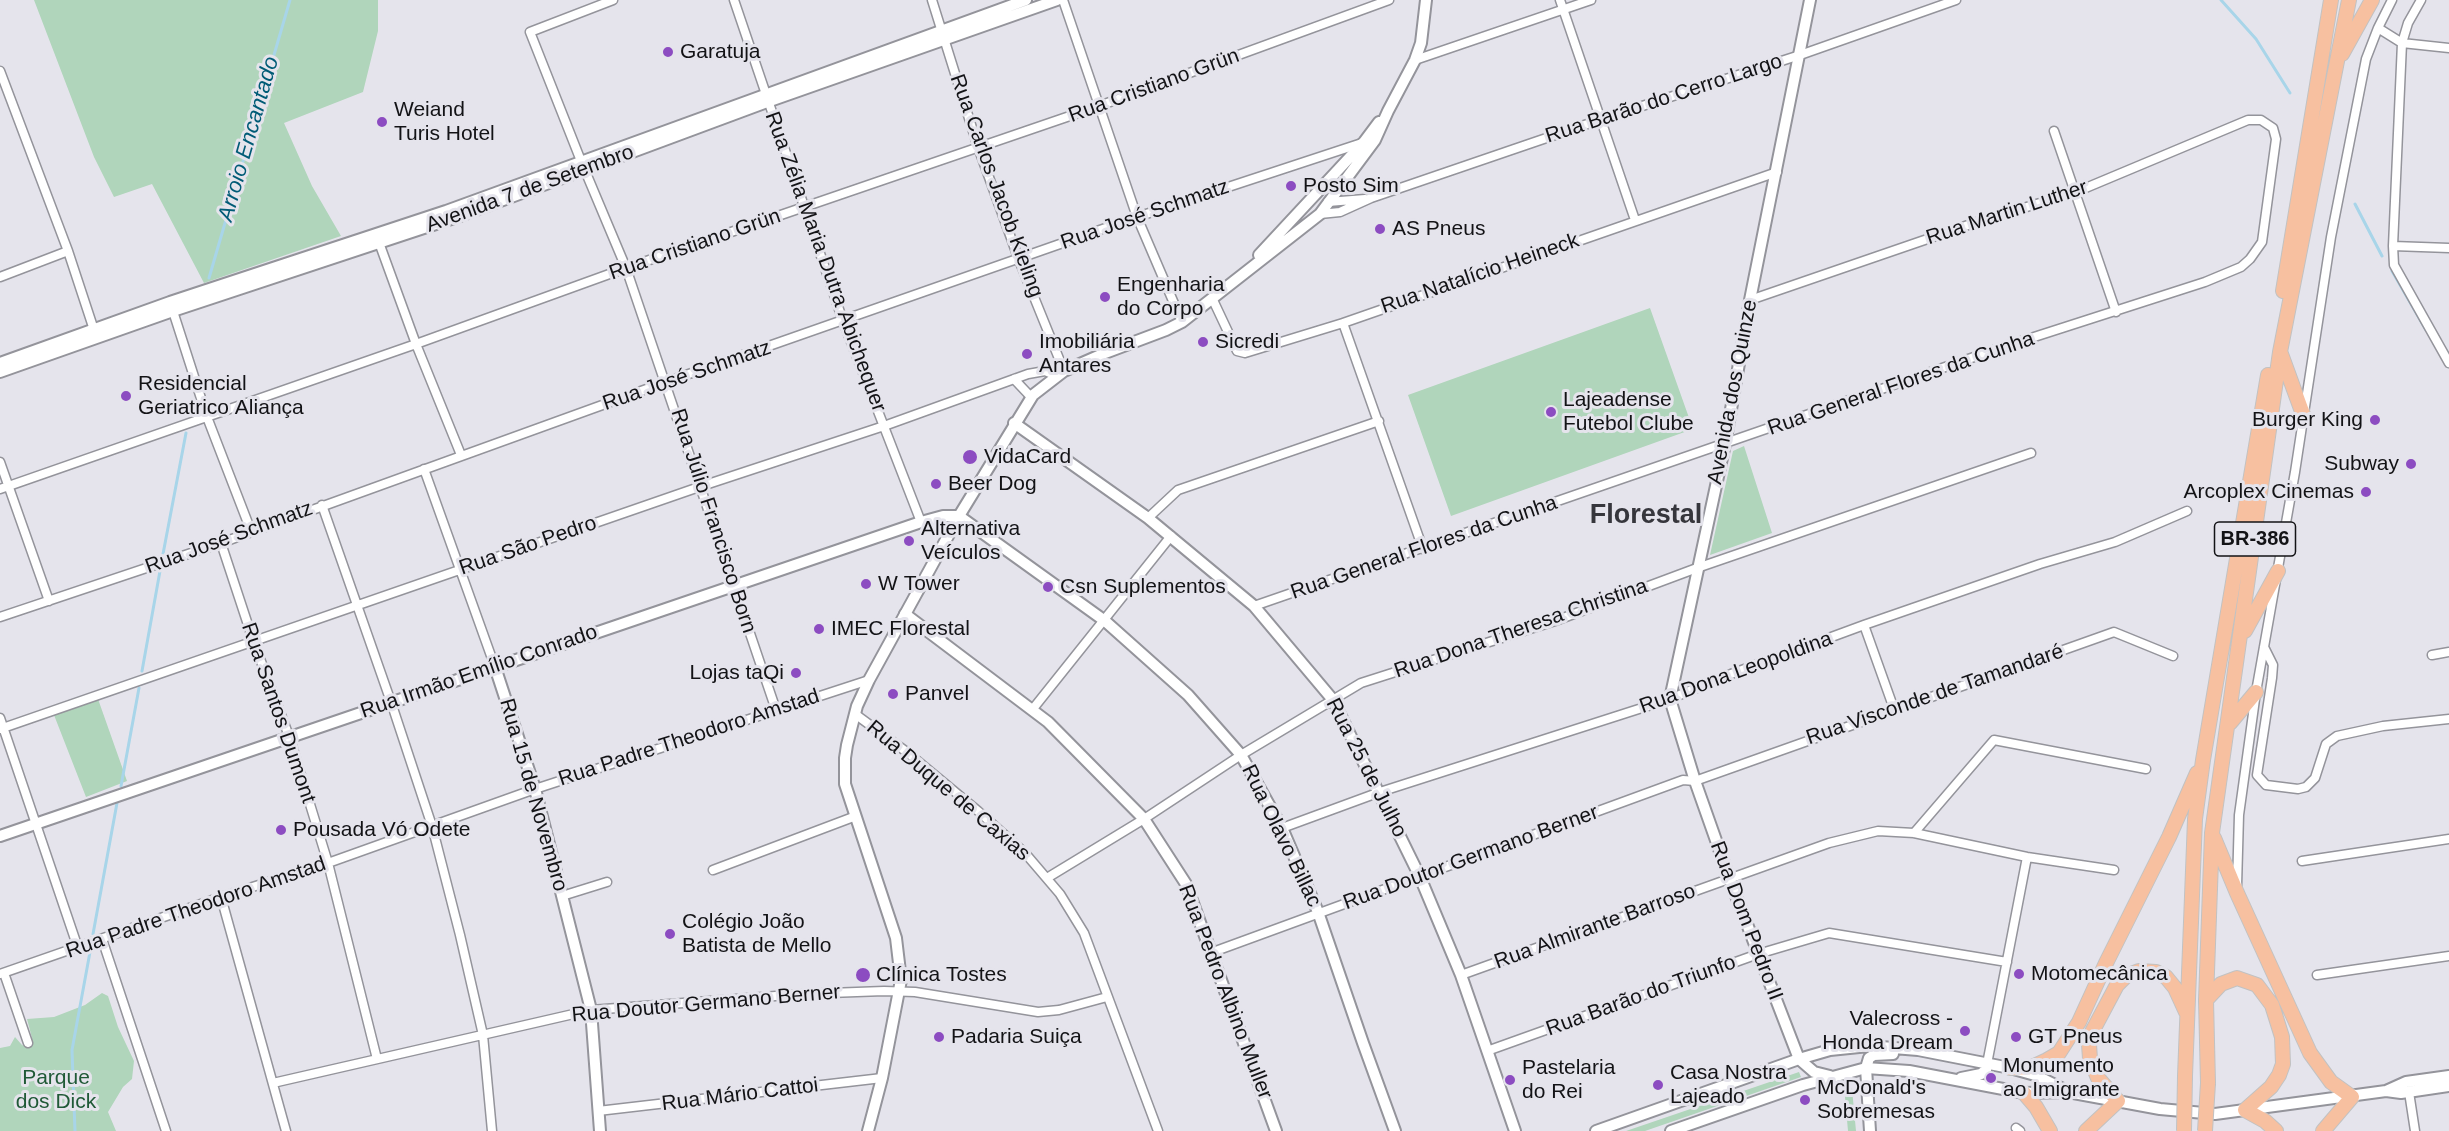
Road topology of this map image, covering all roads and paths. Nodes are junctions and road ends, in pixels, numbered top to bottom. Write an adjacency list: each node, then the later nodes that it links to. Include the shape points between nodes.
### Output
1 (614, 0): 35 (street, Rua Júlio Francisco Born, via 530,32)
2 (734, 0): 27 (street, Rua Zélia Maria Dutra Abichequer)
3 (932, 0): 20 (street, Rua Carlos Jacob Kieling)
4 (1026, 0): 20 (street, Avenida 7 de Setembro)
5 (1057, 0): 20 (street, Avenida 7 de Setembro)
6 (1063, 0): 28 (street)
7 (1389, 0): 28 (street, Rua Cristiano Grün)
8 (1426, 0): 24 (street)
9 (1560, 0): 18 (street)
10 (1591, 0): 18 (street)
11 (1810, 0): 23 (street, Avenida dos Quinze)
12 (1956, 0): 23 (street, Rua Barão do Cerro Largo)
13 (2331, 0): 126 (highway, BR-386)
14 (2349, 0): 25 (highway, BR-386)
15 (2373, 0): 25 (highway)
16 (2392, 0): 19 (street)
17 (2421, 0): 21 (street)
18 (1564, 10): 24 (street); 30 (street)
19 (2378, 28): 21 (street); 73 (street, via 2355,108)
20 (943, 35): 27 (street, Avenida 7 de Setembro); 34 (street, Rua Carlos Jacob Kieling)
21 (2402, 43): 22 (street); 46 (street)
22 (2449, 48)
23 (1800, 55): 30 (street, Rua Barão do Cerro Largo); 36 (street, Avenida dos Quinze)
24 (1415, 60): 29 (street)
25 (2336, 67): 64 (highway, BR-386)
26 (0, 72): 48 (street)
27 (766, 98): 35 (street, Avenida 7 de Setembro); 41 (street, Rua Zélia Maria Dutra Abichequer)
28 (1099, 106): 34 (street, Rua Cristiano Grün); 43 (street)
29 (1388, 111): 32 (street); 33 (street)
30 (1602, 118): 38 (street, Rua Barão do Cerro Largo); 44 (street)
31 (2054, 131): 37 (street)
32 (1375, 140): 33 (street, Rua José Schmatz); 40 (street)
33 (1364, 142): 39 (street); 43 (street, Rua José Schmatz)
34 (978, 147): 41 (street, Rua Cristiano Grün); 49 (street, Rua Carlos Jacob Kieling)
35 (583, 166): 45 (street, Avenida 7 de Setembro); 51 (street, Rua Júlio Francisco Born)
36 (1777, 172): 44 (street, Rua Natalício Heineck); 55 (street, Avenida dos Quinze)
37 (2076, 192): 50 (street, Rua Martin Luther, via 2248,120 2261,120 2273,128 2276,139 2262,242); 55 (street, Rua Martin Luther); 57 (street)
38 (1371, 198): 40 (street, Rua Barão do Cerro Largo); 42 (street, Rua Barão do Cerro Largo, via 1340,212)
39 (1311, 199): 40 (street); 42 (street, via 1311,209); 53 (street)
40 (1328, 202): 42 (street)
41 (803, 208): 51 (street, Rua Cristiano Grün); 58 (street, Rua Zélia Maria Dutra Abichequer)
42 (1320, 214): 53 (street)
43 (1137, 217): 49 (street, Rua José Schmatz); 59 (street)
44 (1635, 220): 60 (street, Rua Natalício Heineck)
45 (377, 239): 56 (street, Avenida 7 de Setembro); 62 (street)
46 (2393, 246): 47 (street); 66 (street, via 2394,265)
47 (2449, 249)
48 (68, 251): 52 (street); 61 (street)
49 (1019, 260): 58 (street, Rua José Schmatz); 68 (street, Rua Carlos Jacob Kieling)
50 (2241, 267): 57 (street, Rua General Flores da Cunha)
51 (626, 268): 62 (street, Rua Cristiano Grün); 70 (street, Rua Júlio Francisco Born)
52 (0, 277)
53 (1234, 282): 54 (street)
54 (1213, 300): 59 (street); 60 (street, Rua Natalício Heineck, via 1241,353)
55 (1750, 300): 77 (street, Avenida dos Quinze)
56 (172, 306): 61 (street, Avenida 7 de Setembro); 72 (street)
57 (2116, 312): 77 (street, Rua General Flores da Cunha)
58 (843, 321): 70 (street, Rua José Schmatz); 76 (street, Rua Zélia Maria Dutra Abichequer)
59 (1182, 322): 68 (street)
60 (1343, 323): 74 (street)
61 (95, 334): 63 (street, Avenida 7 de Setembro)
62 (416, 344): 72 (street, Rua Cristiano Grün); 79 (street)
63 (48, 350): 65 (street, Avenida 7 de Setembro); 67 (street, Avenida 7 de Setembro)
64 (2280, 352): 73 (highway); 104 (highway, BR-386)
65 (0, 363)
66 (2449, 363)
67 (0, 372)
68 (1061, 374): 69 (street, Rua São Pedro, via 1045,371); 71 (street)
69 (1014, 379): 71 (street); 76 (street, Rua São Pedro)
70 (666, 382): 79 (street, Rua José Schmatz); 82 (street, Rua Júlio Francisco Born)
71 (1031, 397): 75 (street)
72 (207, 417): 83 (street, Rua Cristiano Grün); 89 (street)
73 (2304, 417): 95 (street)
74 (1379, 421): 87 (street, via 1178,490); 92 (street)
75 (1014, 423): 86 (street); 87 (street, Rua 25 de Julho)
76 (884, 426): 82 (street, Rua São Pedro); 88 (street, Rua Zélia Maria Dutra Abichequer)
77 (1725, 444): 92 (street, Rua General Flores da Cunha); 93 (street, Avenida dos Quinze)
78 (2031, 453): 93 (street, Rua Dona Theresa Christina)
79 (461, 455): 81 (street, Rua José Schmatz)
80 (0, 462): 83 (street)
81 (424, 469): 84 (street, Rua José Schmatz); 94 (street, Rua 15 de Novembro)
82 (702, 486): 94 (street, Rua São Pedro); 96 (street, Rua Júlio Francisco Born)
83 (4, 487): 97 (street)
84 (322, 505): 89 (street, Rua José Schmatz); 98 (street)
85 (2187, 511): 103 (street, Rua Dona Leopoldina, via 2115,542)
86 (960, 516): 88 (street, Rua Irmão Emílio Conrado); 100 (street); 102 (street, Rua Olavo Billac)
87 (1148, 518): 90 (street, Rua 25 de Julho)
88 (921, 522): 96 (street, Rua Irmão Emílio Conrado)
89 (251, 531): 91 (street, Rua José Schmatz)
90 (1171, 536): 99 (street, Rua 25 de Julho); 102 (street)
91 (220, 543): 97 (street, Rua José Schmatz); 105 (street, Rua Santos Dumont)
92 (1423, 549): 99 (street, Rua General Flores da Cunha)
93 (1697, 568): 113 (street, Avenida dos Quinze); 114 (street, Rua Dona Theresa Christina, via 1555,621 1361,683)
94 (461, 569): 98 (street, Rua São Pedro); 110 (street, Rua 15 de Novembro)
95 (2278, 571): 104 (highway); 106 (street)
96 (733, 585): 110 (street, Rua Irmão Emílio Conrado); 117 (street, Rua Júlio Francisco Born)
97 (49, 601): 101 (street, Rua José Schmatz)
98 (358, 605): 105 (street, Rua São Pedro); 115 (street)
99 (1254, 606): 114 (street, Rua 25 de Julho)
100 (905, 614): 111 (street); 118 (street, Rua Pedro Albino Muller)
101 (0, 617)
102 (1105, 621): 118 (street); 125 (street, Rua Olavo Billac, via 1188,695)
103 (1864, 625): 113 (street, Rua Dona Leopoldina); 116 (street)
104 (2241, 638): 122 (highway, BR-386)
105 (253, 640): 123 (street, Rua São Pedro); 124 (street, Rua Santos Dumont)
106 (2264, 647): 112 (street); 121 (street, via 2272,672 2257,775 2266,785 2306,787 2315,778 2326,744 2337,736)
107 (2449, 652): 108 (street)
108 (2432, 655)
109 (2173, 656): 116 (street, Rua Visconde de Tamandaré, via 2114,632)
110 (495, 667): 115 (street, Rua Irmão Emílio Conrado); 129 (street, Rua 15 de Novembro)
111 (869, 680): 117 (street, Rua Padre Theodoro Amstad); 119 (street)
112 (2256, 692): 122 (highway); 149 (street, via 2239,815)
113 (1670, 699): 128 (street, Avenida dos Quinze); 130 (street, Rua Dona Leopoldina)
114 (1333, 700): 125 (street, Rua Dona Theresa Christina); 130 (street, Rua 25 de Julho)
115 (391, 702): 124 (street, Rua Irmão Emílio Conrado); 134 (street)
116 (1894, 709): 128 (street, Rua Visconde de Tamandaré)
117 (776, 710): 129 (street, Rua Padre Theodoro Amstad)
118 (1032, 710): 132 (street, Rua Pedro Albino Muller)
119 (855, 714): 131 (street, via 844,770); 146 (street, Rua Duque de Caxias, via 978,811)
120 (0, 718): 123 (street)
121 (2449, 719)
122 (2228, 725): 136 (highway, BR-386)
123 (2, 728): 133 (street)
124 (290, 739): 133 (street, Rua Irmão Emílio Conrado); 142 (street, Rua Santos Dumont)
125 (1241, 755): 132 (street, Rua Dona Theresa Christina); 135 (street, Rua Olavo Billac)
126 (2203, 760): 166 (highway, BR-386, via 2195,819); 175 (highway, via 2079,1022 2059,1053 2032,1067)
127 (2146, 769): 137 (street, via 1994,740)
128 (1695, 781): 145 (street, Rua Doutor Germano Berner, via 1683,780); 147 (street, Rua Dom Pedro II)
129 (535, 789): 134 (street, Rua Padre Theodoro Amstad); 150 (street, Rua 15 de Novembro)
130 (1380, 792): 135 (street, Rua Dona Leopoldina); 145 (street, Rua 25 de Julho)
131 (856, 816): 143 (street); 162 (street, via 896,938)
132 (1144, 819): 146 (street, Rua Dona Theresa Christina); 155 (street, Rua Pedro Albino Muller, via 1186,884)
133 (36, 824): 138 (street, Rua Irmão Emílio Conrado); 154 (street)
134 (432, 826): 142 (street, Rua Padre Theodoro Amstad); 167 (street)
135 (1282, 828): 152 (street, Rua Olavo Billac)
136 (2212, 832): 149 (highway); 164 (highway, BR-386)
137 (1914, 833): 140 (street, Rua Almirante Barroso); 147 (street, Rua Almirante Barroso, via 1878,831 1829,843)
138 (0, 836)
139 (2449, 839): 141 (street)
140 (2027, 857): 144 (street, Rua Almirante Barroso); 158 (street)
141 (2302, 861)
142 (328, 863): 151 (street, Rua Padre Theodoro Amstad); 171 (street, Rua Santos Dumont)
143 (713, 870)
144 (2114, 870)
145 (1420, 877): 152 (street, Rua Doutor Germano Berner); 160 (street, Rua 25 de Julho)
146 (1047, 878): 163 (street, Rua Duque de Caxias, via 1084,933)
147 (1730, 880): 156 (street, Rua Dom Pedro II); 160 (street, Rua Almirante Barroso)
148 (607, 882): 150 (street)
149 (2237, 893): 186 (highway, via 2310,1053 2331,1083)
150 (562, 896): 165 (street, Rua 15 de Novembro)
151 (221, 897): 153 (street, Rua Padre Theodoro Amstad); 180 (street)
152 (1318, 912): 155 (street, Rua Doutor Germano Berner); 197 (street, Rua Olavo Billac)
153 (102, 939): 154 (street, Rua Padre Theodoro Amstad); 190 (street)
154 (78, 948): 159 (street, Rua Padre Theodoro Amstad)
155 (1213, 952): 196 (street, Rua Pedro Albino Muller)
156 (1758, 954): 158 (street, Rua Barão do Triunfo, via 1829,933); 170 (street, Rua Barão do Triunfo); 172 (street, Rua Dom Pedro II)
157 (2449, 956): 161 (street)
158 (2007, 962): 173 (street)
159 (2, 974): 168 (street)
160 (1461, 975): 170 (street, Rua 25 de Julho)
161 (2317, 975)
162 (901, 992): 163 (street, Rua Doutor Germano Berner, via 1038,1012); 165 (street, Rua Doutor Germano Berner, via 802,994); 178 (street)
163 (1107, 997): 195 (street, Rua Duque de Caxias)
164 (2206, 1000): 188 (highway, via 2221,984 2237,978 2257,985 2272,1005 2282,1037 2283,1064 2271,1087); 205 (highway, BR-386, bridge)
165 (591, 1010): 167 (street, Rua Doutor Germano Berner); 189 (street, Rua 15 de Novembro)
166 (2188, 1017): 187 (highway, via 2166,977 2139,971 2117,985 2089,1044 2098,1078); 204 (highway, BR-386, bridge)
167 (483, 1035): 171 (street, Rua Doutor Germano Berner); 192 (street)
168 (28, 1043)
169 (1917, 1050): 172 (street, via 1869,1046 1830,1050); 173 (street); 174 (street, via 1874,1055)
170 (1487, 1051): 198 (street, Rua 25 de Julho)
171 (377, 1059): 180 (street, Rua Doutor Germano Berner)
172 (1799, 1059): 176 (street, via 1814,1072); 199 (street)
173 (1987, 1064): 175 (street); 179 (street, via 1981,1074)
174 (1866, 1068): 176 (street); 179 (street); 201 (street)
175 (2010, 1068): 183 (street, via 2035,1075)
176 (1836, 1076): 200 (street)
177 (2449, 1076): 182 (street, via 2406,1082)
178 (882, 1078): 189 (street, Rua Mário Cattoi); 194 (street)
179 (1955, 1079): 185 (street)
180 (273, 1083): 191 (street)
181 (2449, 1086): 184 (street)
182 (2386, 1091): 184 (street); 186 (street)
183 (2068, 1092): 185 (street); 187 (street)
184 (2409, 1092): 208 (street)
185 (2024, 1093): 202 (highway)
186 (2352, 1096): 188 (street); 207 (highway)
187 (2118, 1101): 188 (street, via 2215,1114); 203 (highway)
188 (2246, 1110): 206 (highway)
189 (598, 1111): 193 (street, Rua 15 de Novembro)
190 (166, 1131)
191 (286, 1131)
192 (492, 1131)
193 (600, 1131)
194 (868, 1131)
195 (1158, 1131)
196 (1276, 1131)
197 (1395, 1131)
198 (1515, 1131)
199 (1596, 1131)
200 (1671, 1131)
201 (1870, 1131)
202 (2050, 1131)
203 (2086, 1131)
204 (2184, 1131)
205 (2205, 1131)
206 (2276, 1131)
207 (2323, 1131)
208 (2415, 1131)

